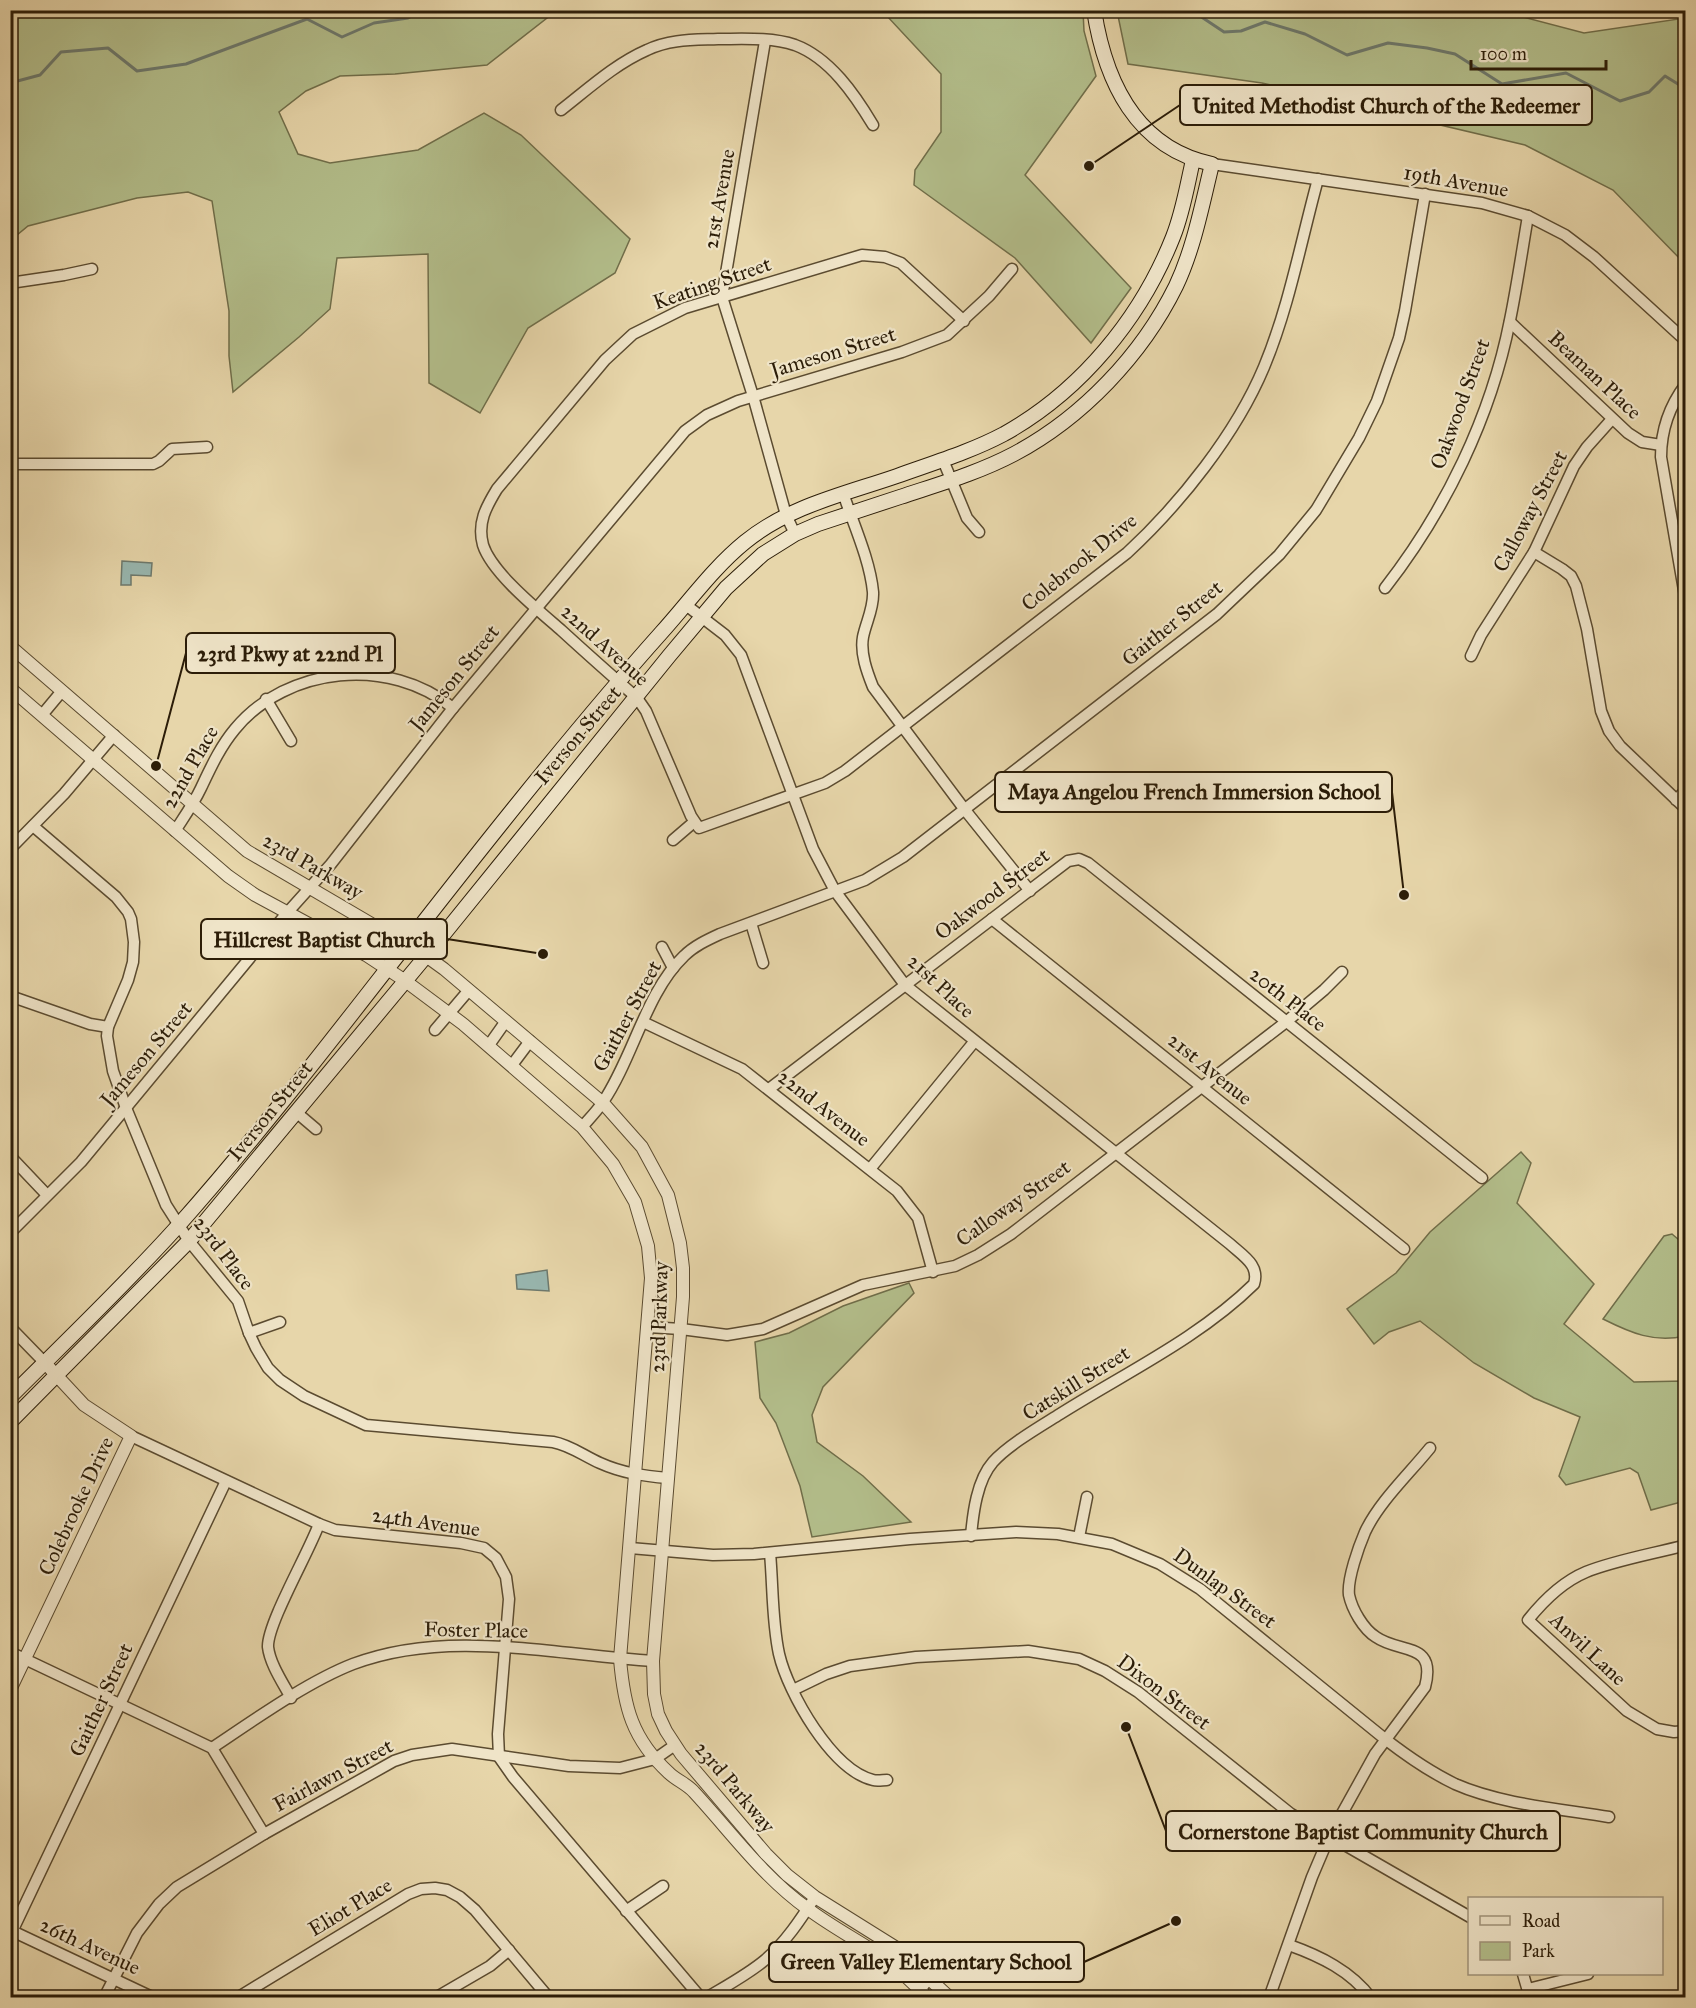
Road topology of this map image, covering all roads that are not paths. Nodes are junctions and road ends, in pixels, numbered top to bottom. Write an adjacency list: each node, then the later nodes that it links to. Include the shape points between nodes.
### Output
1 (1094, 10): 5 (main road, via 1102,54 1123,99 1156,138)
2 (765, 41): 3 (street, via 684,40 657,45 631,58); 4 (street, via 802,48 828,67 860,102); 13 (street, 21st Avenue)
3 (561, 110)
4 (873, 125)
5 (1193, 160): 6 (main road); 22 (main road, Iverson Street, via 1179,220 1157,273 1142,302 1105,350 1031,417)
6 (1212, 164): 7 (street, 19th Avenue); 24 (main road, Iverson Street, via 1194,237 1177,284 1121,368 1037,440 996,463)
7 (1318, 179): 8 (street, 19th Avenue); 46 (street, Colebrook Drive, via 1264,367 1214,455 1127,553)
8 (1425, 194): 9 (street, 19th Avenue, via 1482,202); 55 (street, Gaither Street, via 1399,338 1377,401 1316,510 1279,555 1217,614)
9 (1528, 216): 15 (street, Oakwood Street); 16 (street, 19th Avenue, via 1594,257)
10 (92, 269): 12 (street)
11 (1012, 269): 14 (street, Jameson Street)
12 (10, 283)
13 (722, 297): 14 (street, Keating Street, via 862,255 879,256 907,267); 18 (street, 21st Avenue); 31 (street, Keating Street, via 685,308 633,334 605,360 486,507 482,519 484,547)
14 (964, 321): 18 (street, Jameson Street, via 928,344)
15 (1510, 322): 19 (street, Beaman Place); 32 (street, Oakwood Street, via 1492,389 1451,485 1405,562)
16 (1686, 341)
17 (1686, 384): 20 (street, via 1669,415)
18 (753, 396): 27 (street, 21st Avenue); 35 (street, Jameson Street, via 719,408 686,431)
19 (1612, 419): 20 (street, Beaman Place, via 1636,439); 30 (street, Calloway Street, via 1574,466)
20 (1661, 445): 33 (street, via 1663,478)
21 (207, 447): 23 (street, via 171,449 153,464)
22 (943, 460): 24 (street); 25 (main road, Iverson Street)
23 (10, 464)
24 (951, 480): 26 (main road, Iverson Street); 28 (street, via 967,518)
25 (843, 493): 26 (street); 27 (main road, Iverson Street)
26 (850, 514): 29 (main road, Iverson Street); 46 (street, via 873,592 863,637 865,663 875,690)
27 (786, 515): 29 (street, 21st Avenue); 34 (main road, Iverson Street, via 744,543)
28 (979, 532)
29 (795, 534): 36 (main road, Iverson Street, via 755,561)
30 (1534, 552): 38 (street, Calloway Street); 52 (street, via 1574,580 1587,629 1600,711 1609,731)
31 (496, 569): 35 (street, 22nd Avenue)
32 (1384, 588)
33 (1686, 602)
34 (686, 605): 36 (street, 21st Place); 39 (main road, Iverson Street)
35 (537, 609): 39 (street, 22nd Avenue); 44 (street, Jameson Street)
36 (702, 617): 42 (main road, Iverson Street); 51 (street, 21st Place, via 725,635 741,655)
37 (10, 646): 41 (street, 23rd Parkway)
38 (1471, 656)
39 (618, 682): 42 (street, 22nd Avenue); 68 (main road, Iverson Street)
40 (10, 688): 45 (street, 23rd Parkway)
41 (62, 691): 45 (street); 47 (street, 23rd Parkway)
42 (636, 698): 56 (street, 22nd Avenue, via 646,711); 70 (main road, Iverson Street)
43 (266, 699): 44 (street, 22nd Place, via 298,683 339,675 366,675 415,686 439,696); 48 (street); 53 (street, 22nd Place, via 225,741)
44 (453, 708): 62 (street, Jameson Street)
45 (42, 716): 49 (street, 23rd Parkway)
46 (901, 726): 51 (street, Colebrook Drive, via 845,771); 55 (street)
47 (114, 735): 49 (street); 53 (street, 23rd Parkway)
48 (291, 741)
49 (92, 760): 57 (street); 58 (street, 23rd Parkway)
50 (1686, 790): 52 (street)
51 (793, 796): 56 (street, Colebrook Drive); 63 (street, 21st Place, via 813,849)
52 (1676, 800): 54 (street)
53 (193, 804): 58 (street, 22nd Place); 62 (street, 23rd Parkway, via 257,858)
54 (1686, 809)
55 (965, 810): 63 (street, Gaither Street, via 885,869); 64 (street)
56 (697, 825): 59 (street)
57 (33, 826): 60 (street); 83 (street, 23rd Place, via 116,897 131,919 133,962)
58 (175, 831): 65 (street, 23rd Parkway, via 228,876)
59 (673, 840)
60 (10, 849)
61 (1068, 861): 64 (street, Oakwood Street); 82 (street, 20th Place, via 1079,859 1088,863)
62 (310, 888): 65 (street, Jameson Street); 68 (street, 23rd Parkway)
63 (835, 891): 67 (street, Gaither Street); 76 (street, 21st Place)
64 (1030, 891): 66 (street, Oakwood Street)
65 (287, 914): 73 (street, 23rd Parkway, via 339,939); 92 (street, Jameson Street)
66 (992, 920): 76 (street, Oakwood Street); 89 (street, 21st Avenue)
67 (751, 923): 71 (street); 72 (street, Gaither Street, via 705,940)
68 (406, 944): 70 (street, 23rd Parkway); 73 (main road, Iverson Street)
69 (662, 947): 72 (street)
70 (426, 956): 75 (main road, Iverson Street); 77 (street, 23rd Parkway)
71 (763, 963)
72 (673, 968): 81 (street, Gaither Street)
73 (387, 969): 75 (street, 23rd Parkway); 101 (main road, Iverson Street)
74 (1342, 972): 82 (street, Calloway Street)
75 (404, 980): 79 (street, 23rd Parkway); 93 (main road, Iverson Street)
76 (905, 985): 86 (street, 21st Place); 90 (street, Oakwood Street)
77 (469, 990): 79 (street); 80 (street, 23rd Parkway)
78 (10, 996): 83 (street)
79 (450, 1013): 84 (street); 87 (street, 23rd Parkway)
80 (506, 1021): 85 (street, 23rd Parkway); 87 (street)
81 (643, 1022): 90 (street, 22nd Avenue, via 727,1061); 91 (street, Gaither Street)
82 (1286, 1022): 89 (street, Calloway Street); 99 (street, 20th Place)
83 (108, 1027): 92 (street, 23rd Place, via 110,1060)
84 (435, 1030)
85 (530, 1041): 88 (street); 91 (street, 23rd Parkway)
86 (974, 1042): 96 (street, 21st Place); 98 (street)
87 (489, 1046): 88 (street, 23rd Parkway)
88 (512, 1065): 94 (street, 23rd Parkway)
89 (1201, 1087): 96 (street, Calloway Street); 104 (street, 21st Avenue)
90 (769, 1089): 98 (street, 22nd Avenue)
91 (603, 1102): 94 (street, Gaither Street); 110 (street, 23rd Parkway, via 642,1147 668,1195 682,1260)
92 (126, 1108): 100 (street, Jameson Street); 101 (street, 23rd Place)
93 (296, 1112): 95 (street); 103 (main road, Iverson Street)
94 (582, 1127): 109 (street, 23rd Parkway, via 626,1183 640,1214 651,1278)
95 (316, 1129)
96 (1117, 1152): 105 (street, Calloway Street, via 985,1251); 106 (street, 21st Place, via 1251,1263 1256,1281)
97 (10, 1156): 100 (street)
98 (870, 1169): 105 (street, 22nd Avenue, via 897,1191 918,1218)
99 (1482, 1178)
100 (47, 1195): 102 (street, Jameson Street)
101 (178, 1226): 103 (street, 23rd Place); 112 (main road, Iverson Street)
102 (10, 1233)
103 (189, 1241): 111 (street, 23rd Place, via 238,1301); 113 (main road, Iverson Street)
104 (1404, 1249)
105 (933, 1272): 110 (street, Calloway Street, via 863,1285 763,1329 726,1335)
106 (1244, 1293): 123 (street, Catskill Street, via 1166,1350 1002,1454 982,1482)
107 (280, 1322): 111 (street)
108 (10, 1327): 112 (street, 24th Avenue)
109 (648, 1327): 110 (street, Calloway Street); 118 (street, 23rd Parkway)
110 (681, 1329): 119 (street, 23rd Parkway)
111 (249, 1333): 118 (street, 23rd Place, via 268,1368 280,1380 304,1396 366,1425 553,1442)
112 (45, 1363): 113 (street, 24th Avenue); 114 (main road, Iverson Street)
113 (58, 1376): 115 (main road, Iverson Street); 116 (street, 24th Avenue, via 84,1405)
114 (10, 1397)
115 (10, 1422)
116 (131, 1436): 120 (street, 24th Avenue); 131 (street, Colebrooke Drive)
117 (1430, 1448): 139 (street, via 1365,1532 1350,1586 1352,1605 1363,1624 1376,1637 1414,1650 1428,1665 1420,1696)
118 (636, 1475): 119 (street, 23rd Place); 126 (street, 23rd Parkway)
119 (668, 1478): 127 (street, 23rd Parkway)
120 (226, 1481): 122 (street, 24th Avenue); 137 (street, Gaither Street)
121 (1087, 1497): 124 (street)
122 (319, 1524): 129 (street, 24th Avenue, via 349,1532 461,1543 491,1552 503,1568 509,1592); 136 (street, via 268,1641 269,1652)
123 (971, 1536): 124 (street, Dunlap Street, via 1028,1532); 128 (street, Dunlap Street)
124 (1079, 1537): 139 (street, Dunlap Street, via 1112,1544 1182,1576)
125 (1686, 1545): 138 (street, Anvil Lane, via 1585,1572 1544,1600 1528,1620 1627,1711 1657,1729)
126 (630, 1548): 127 (street, Dunlap Street); 132 (street, 23rd Parkway)
127 (662, 1550): 128 (street, Dunlap Street, via 712,1555); 133 (street, 23rd Parkway)
128 (770, 1553): 135 (street, via 780,1655)
129 (505, 1648): 132 (street, Foster Place); 136 (street, Foster Place, via 446,1646 398,1651 352,1665); 142 (street, 24th Avenue)
130 (10, 1652): 131 (street)
131 (26, 1659): 134 (street, Colebrooke Drive); 137 (street)
132 (620, 1659): 133 (street, Foster Place); 143 (street, 23rd Parkway, via 628,1713)
133 (653, 1661): 140 (street, 23rd Parkway, via 658,1713)
134 (10, 1690)
135 (793, 1690): 144 (street, via 822,1739 846,1764 874,1780); 147 (street, Dixon Street, via 850,1666 916,1657 1028,1651 1079,1659 1138,1692 1291,1814)
136 (291, 1698): 141 (street, Foster Place)
137 (121, 1703): 141 (street); 153 (street, Gaither Street)
138 (1686, 1731)
139 (1385, 1739): 145 (street, Dunlap Street, via 1458,1785 1513,1800); 147 (street)
140 (675, 1745): 143 (street); 149 (street, 23rd Parkway, via 766,1854)
141 (212, 1748): 146 (street)
142 (499, 1757): 143 (street, Fairlawn Street, via 606,1768); 146 (street, Fairlawn Street, via 452,1749 412,1755 369,1774); 151 (street)
143 (655, 1760): 150 (street, 23rd Parkway, via 692,1789 761,1869)
144 (887, 1780)
145 (1609, 1817)
146 (264, 1834): 160 (street, Fairlawn Street, via 169,1894 137,1933)
147 (1329, 1837): 152 (street, Dixon Street); 154 (street)
148 (663, 1886): 151 (street)
149 (815, 1897): 150 (street); 159 (street, 23rd Parkway, via 895,1947)
150 (808, 1909): 162 (street, 23rd Parkway, via 884,1959); 169 (street, via 767,1958)
151 (626, 1911): 168 (street)
152 (1468, 1916)
153 (11, 1932): 160 (street, 26th Avenue)
154 (1289, 1945): 171 (street); 172 (street, via 1345,1972)
155 (509, 1950): 165 (street, Eliot Place, via 460,1897 447,1890 422,1889); 166 (street, via 490,1966); 167 (street, Eliot Place)
156 (947, 1955): 159 (street)
157 (1523, 1975): 161 (street)
158 (1585, 1975): 161 (street)
159 (929, 1977): 162 (street); 170 (street, 23rd Parkway)
160 (113, 1978): 163 (street, Fairlawn Street); 164 (street, 26th Avenue)
161 (1529, 1994)
162 (921, 1995)
163 (104, 1998)
164 (154, 1998)
165 (237, 1998)
166 (435, 1998)
167 (549, 1998)
168 (701, 1998)
169 (706, 1998)
170 (950, 1998)
171 (1269, 1998)
172 (1371, 1998)

